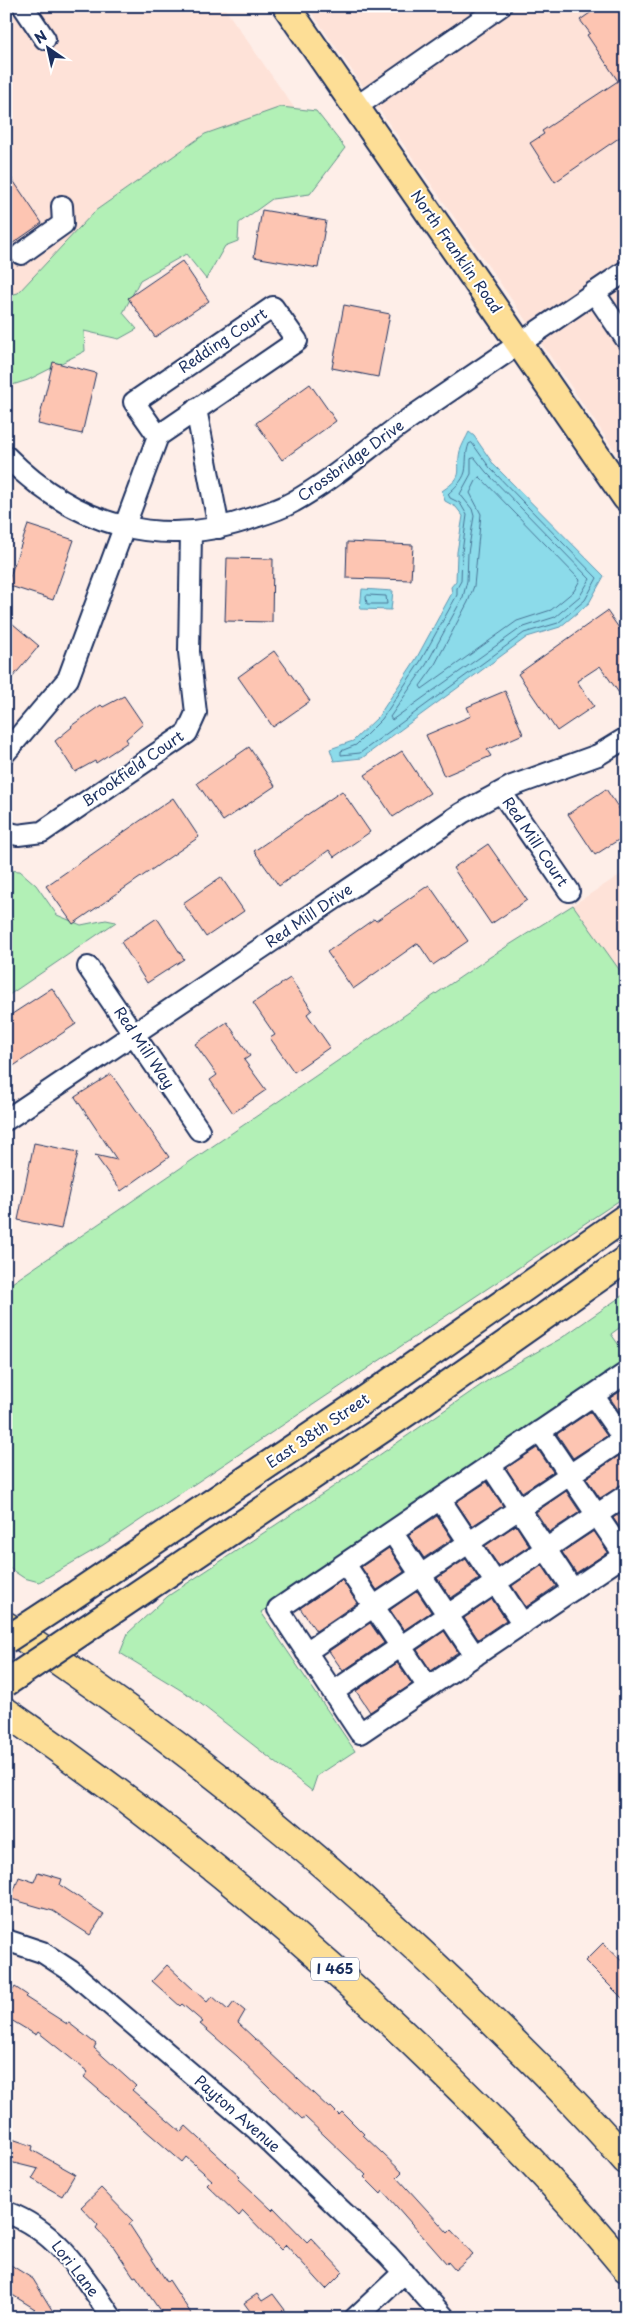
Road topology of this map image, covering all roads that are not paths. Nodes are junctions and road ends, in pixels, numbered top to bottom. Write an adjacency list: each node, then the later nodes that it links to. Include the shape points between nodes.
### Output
1 (23, 6): 4 (street)
2 (286, 6): 5 (main road, North Franklin Road)
3 (501, 6): 5 (street)
4 (45, 39)
5 (356, 107): 11 (main road, North Franklin Road)
6 (62, 206): 7 (street, via 63,224)
7 (21, 254)
8 (626, 271): 9 (street, Crossbridge Drive)
9 (594, 292): 10 (street); 11 (street, Crossbridge Drive)
10 (626, 339)
11 (519, 344): 15 (main road, North Franklin Road); 17 (street, Crossbridge Drive, via 304,495 269,513)
12 (196, 408): 13 (street, Redding Court); 13 (street, Redding Court, via 296,341 273,307 134,402); 17 (street)
13 (158, 436): 16 (street)
14 (6, 456): 16 (street, Crossbridge Drive, via 28,478 58,498 84,513)
15 (626, 498)
16 (126, 528): 18 (street, Crossbridge Drive); 20 (street, via 68,679)
17 (219, 528): 18 (street, Crossbridge Drive)
18 (191, 532): 22 (street, Brookfield Court, via 189,652 196,708 192,727 42,832 18,835)
19 (626, 738): 21 (street, Red Mill Drive, via 598,756)
20 (6, 752)
21 (502, 792): 23 (street, Red Mill Court); 25 (street, Red Mill Drive, via 462,813)
22 (6, 832)
23 (569, 891)
24 (88, 966): 25 (street, Red Mill Way)
25 (134, 1035): 26 (street, Red Mill Drive); 27 (street, Red Mill Way)
26 (6, 1120)
27 (199, 1130)
28 (623, 1226): 52 (main road, East 38th Street, bridge)
29 (626, 1259): 56 (main road, bridge, via 445,1386)
30 (626, 1373): 31 (street)
31 (593, 1395): 32 (street); 33 (street)
32 (540, 1431): 34 (street); 35 (street)
33 (623, 1444): 35 (street)
34 (490, 1465): 37 (street); 38 (street)
35 (569, 1474): 38 (street); 39 (street)
36 (626, 1496): 39 (street)
37 (440, 1500): 40 (street); 41 (street)
38 (519, 1508): 41 (street); 42 (street)
39 (596, 1515): 42 (street); 43 (street)
40 (392, 1532): 44 (street); 45 (street)
41 (468, 1542): 45 (street); 46 (street)
42 (546, 1549): 46 (street); 47 (street)
43 (625, 1555): 47 (street)
44 (345, 1564): 48 (street); 54 (street, via 278,1610)
45 (421, 1574): 48 (street); 49 (street)
46 (496, 1583): 49 (street); 50 (street)
47 (573, 1590): 50 (street)
48 (373, 1606): 53 (street); 54 (street)
49 (448, 1615): 53 (street); 55 (street)
50 (523, 1624): 55 (street)
51 (6, 1626): 61 (highway, via 161,1734 290,1836 434,1963)
52 (6, 1640)
53 (401, 1647): 57 (street); 58 (street)
54 (306, 1652): 58 (street)
55 (476, 1656): 57 (street)
56 (6, 1682)
57 (428, 1688): 58 (street, via 360,1733)
58 (333, 1692)
59 (6, 1712): 63 (highway, I 465, via 181,1840 330,1965 478,2106 561,2191)
60 (6, 1940): 64 (street, Payton Avenue, via 42,1952 79,1978 257,2130)
61 (626, 2160)
62 (6, 2212): 65 (street, Lori Lane, via 30,2222 64,2250)
63 (626, 2268)
64 (404, 2272): 66 (street); 67 (street, Payton Avenue)
65 (112, 2318)
66 (355, 2318)
67 (445, 2318)

